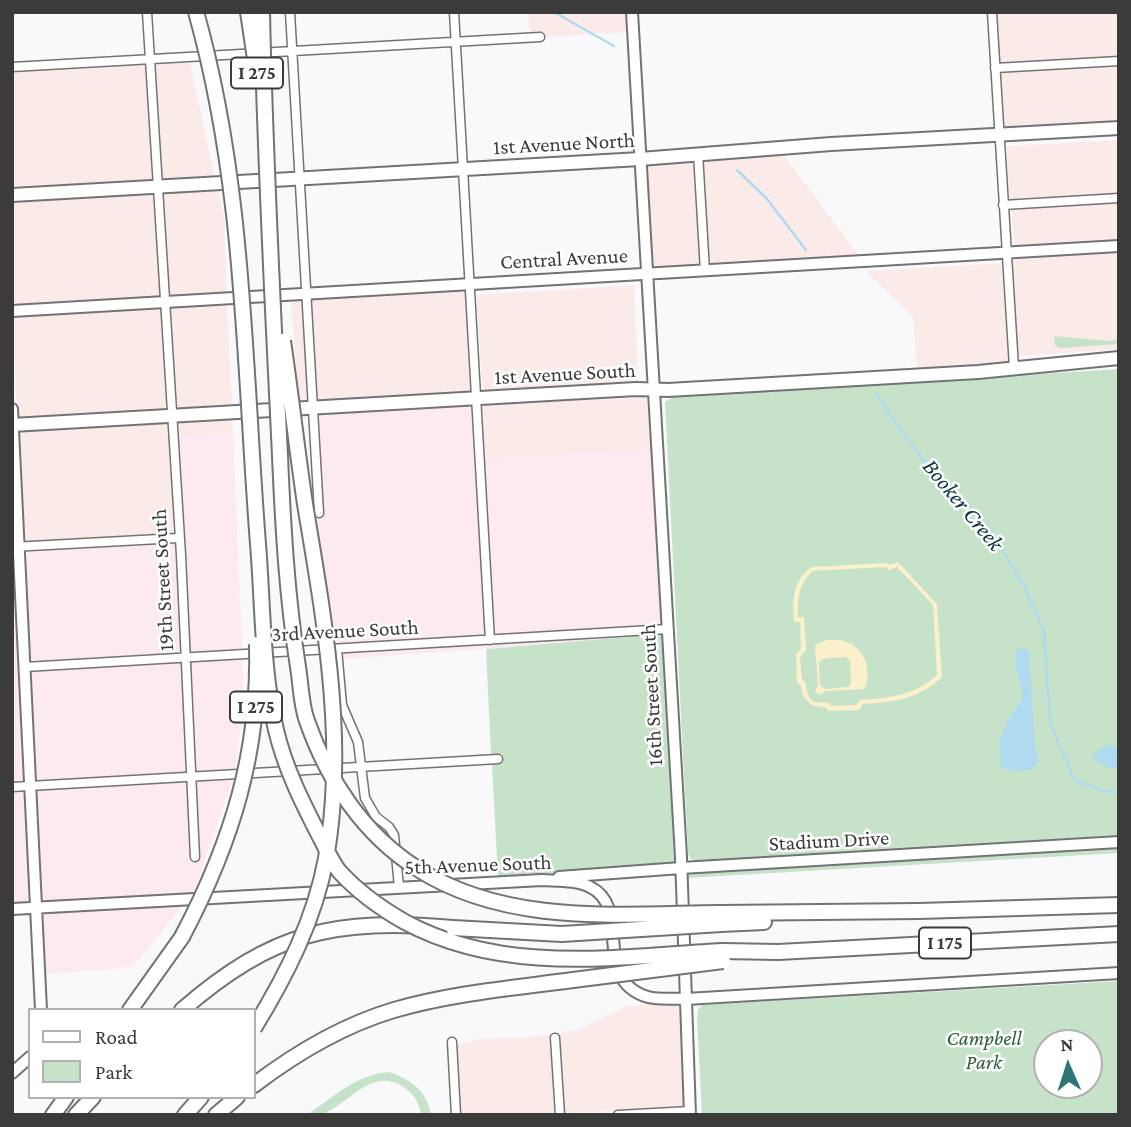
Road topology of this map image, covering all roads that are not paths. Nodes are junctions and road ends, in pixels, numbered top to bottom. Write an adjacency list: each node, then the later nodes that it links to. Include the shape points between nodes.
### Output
1 (147, 12): 13 (street, 19th Street South)
2 (187, 12): 17 (highway, bridge)
3 (196, 12): 17 (highway, I 275, bridge)
4 (247, 12): 19 (highway, I 275, bridge)
5 (262, 12): 19 (highway, bridge)
6 (290, 12): 12 (street)
7 (454, 12): 11 (street)
8 (632, 12): 22 (street, 16th Street South)
9 (992, 12): 16 (street)
10 (540, 37): 11 (street)
11 (455, 42): 12 (street); 23 (street)
12 (292, 51): 13 (street); 24 (street)
13 (151, 59): 15 (street); 25 (street, 19th Street South)
14 (1119, 61): 16 (street)
15 (12, 68)
16 (995, 68): 20 (street)
17 (209, 71): 46 (highway, I 275, bridge, via 232,190)
18 (1119, 128): 20 (main road, 1st Avenue North)
19 (265, 133): 31 (highway, I 275, bridge)
20 (999, 135): 21 (main road, 1st Avenue North); 28 (street)
21 (698, 153): 22 (main road, 1st Avenue North); 32 (street)
22 (640, 159): 23 (main road, 1st Avenue North); 33 (street, 16th Street South)
23 (463, 169): 24 (main road, 1st Avenue North); 34 (street)
24 (299, 178): 25 (main road, 1st Avenue North); 35 (street)
25 (158, 187): 26 (main road, 1st Avenue North); 36 (street, 19th Street South)
26 (12, 195)
27 (1119, 198): 28 (street)
28 (1003, 205): 30 (street)
29 (1119, 246): 30 (street, Central Avenue)
30 (1006, 252): 32 (street, Central Avenue); 39 (street)
31 (271, 256): 68 (highway, bridge, via 290,622 306,718 353,810 418,869 491,901 597,915); 76 (highway, I 275, bridge, via 326,643 334,788 326,860 312,909 289,968)
32 (705, 271): 33 (street, Central Avenue)
33 (647, 274): 34 (street, Central Avenue); 40 (street, 16th Street South)
34 (470, 284): 35 (street, Central Avenue); 41 (street)
35 (306, 294): 36 (street, Central Avenue); 42 (street)
36 (165, 302): 37 (street, Central Avenue); 44 (street, 19th Street South)
37 (12, 311)
38 (1119, 358): 39 (main road, 1st Avenue South)
39 (1014, 368): 40 (main road, 1st Avenue South)
40 (654, 390): 41 (main road, 1st Avenue South); 50 (street, 16th Street South)
41 (476, 398): 42 (main road, 1st Avenue South); 51 (street)
42 (313, 408): 44 (main road, 1st Avenue South); 47 (street)
43 (12, 409): 45 (street)
44 (172, 416): 45 (main road, 1st Avenue South); 48 (street, 19th Street South)
45 (13, 425): 49 (street)
46 (252, 464): 70 (highway, bridge, via 276,729 290,778 337,869 368,898 406,922 484,951 566,960); 74 (highway, I 275, bridge, via 256,713 240,795 212,877 182,937)
47 (319, 513)
48 (178, 538): 49 (street); 53 (street, 19th Street South)
49 (16, 547): 54 (street)
50 (668, 629): 51 (street, 3rd Avenue South); 62 (street, 16th Street South)
51 (490, 640): 52 (street, 3rd Avenue South)
52 (337, 649): 53 (street, 3rd Avenue South); 56 (street, via 342,705)
53 (185, 657): 54 (street, 3rd Avenue South); 57 (street, 19th Street South)
54 (25, 667): 58 (street)
55 (498, 759): 56 (street)
56 (363, 767): 57 (street); 64 (street, via 370,809 394,835)
57 (192, 777): 58 (street); 61 (street, 19th Street South)
58 (29, 786): 59 (street); 66 (street)
59 (12, 787)
60 (1119, 842): 62 (street, Stadium Drive)
61 (195, 857)
62 (681, 868): 63 (street, Stadium Drive); 72 (street, 16th Street South)
63 (542, 880): 64 (street, 5th Avenue South); 72 (street, 5th Avenue South, via 581,884 601,893 610,909 615,963 627,983 648,997)
64 (399, 887): 66 (street, 5th Avenue South)
65 (1119, 905): 68 (highway, I 175)
66 (37, 907): 67 (street, 5th Avenue South); 73 (street)
67 (12, 909)
68 (720, 919): 75 (highway, bridge, via 562,934 404,924 334,928 286,942 247,961)
69 (1117, 935): 70 (highway, I 175)
70 (722, 956): 81 (highway, bridge, via 393,1011 327,1038)
71 (1119, 973): 72 (street, 5th Avenue South)
72 (686, 999): 86 (street, 16th Street South)
73 (41, 1008)
74 (131, 1008)
75 (184, 1008)
76 (256, 1025)
77 (555, 1038): 92 (street)
78 (452, 1042): 91 (street)
79 (28, 1060): 80 (street)
80 (12, 1073)
81 (256, 1083)
82 (65, 1099): 87 (highway)
83 (91, 1099): 88 (highway)
84 (199, 1099): 89 (highway)
85 (235, 1099): 90 (highway)
86 (690, 1113): 93 (street)
87 (53, 1115)
88 (76, 1115)
89 (185, 1115)
90 (216, 1115)
91 (456, 1115)
92 (560, 1115)
93 (618, 1115)

